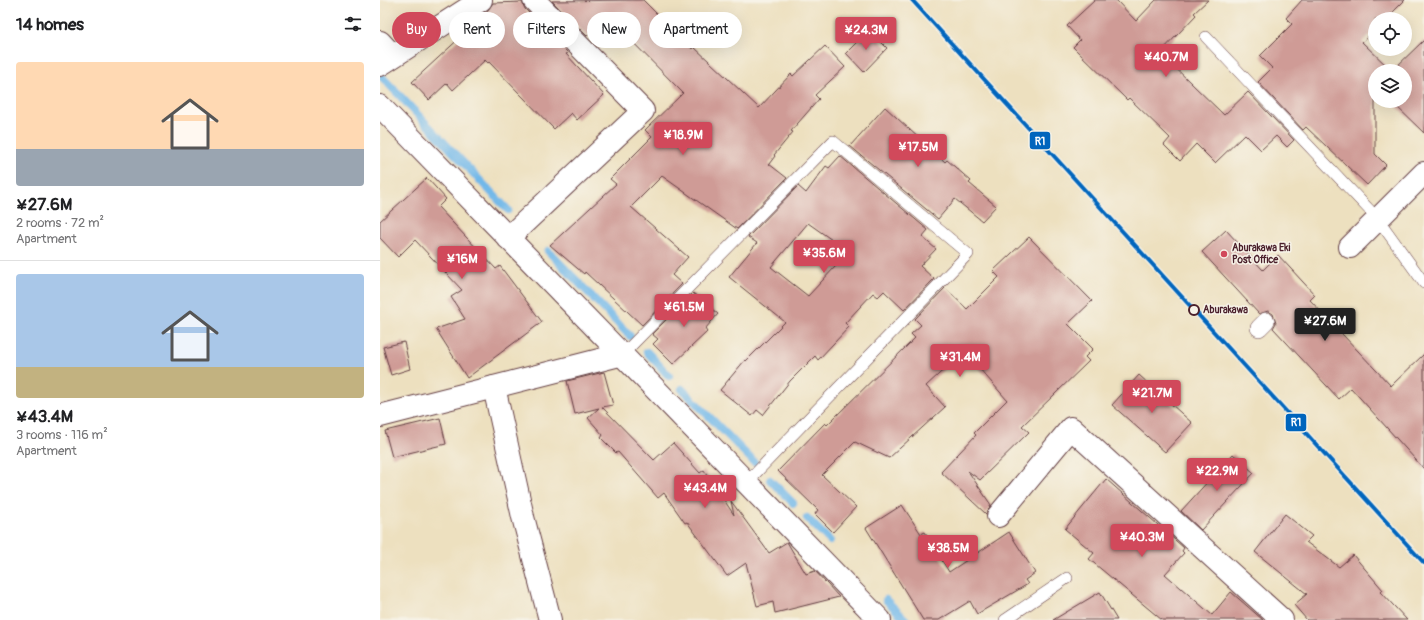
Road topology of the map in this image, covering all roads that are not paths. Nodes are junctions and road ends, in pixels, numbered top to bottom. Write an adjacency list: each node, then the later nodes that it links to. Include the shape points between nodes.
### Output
1 (481, 0): 4 (street)
2 (534, 0): 8 (street, via 643,111)
3 (1206, 37): 7 (lane)
4 (384, 54)
5 (380, 106): 8 (street)
6 (1424, 173): 7 (street)
7 (1378, 219): 9 (street); 10 (lane)
8 (508, 238): 11 (street)
9 (1350, 247)
10 (1424, 283)
11 (623, 354): 12 (street); 14 (street); 14 (lane, via 833,142 968,254)
12 (494, 387): 13 (street); 17 (street)
13 (380, 416)
14 (747, 482): 18 (street)
15 (998, 516): 20 (street, via 1071,428)
16 (1068, 578): 19 (lane)
17 (550, 620)
18 (880, 620)
19 (1005, 620)
20 (1282, 620)

